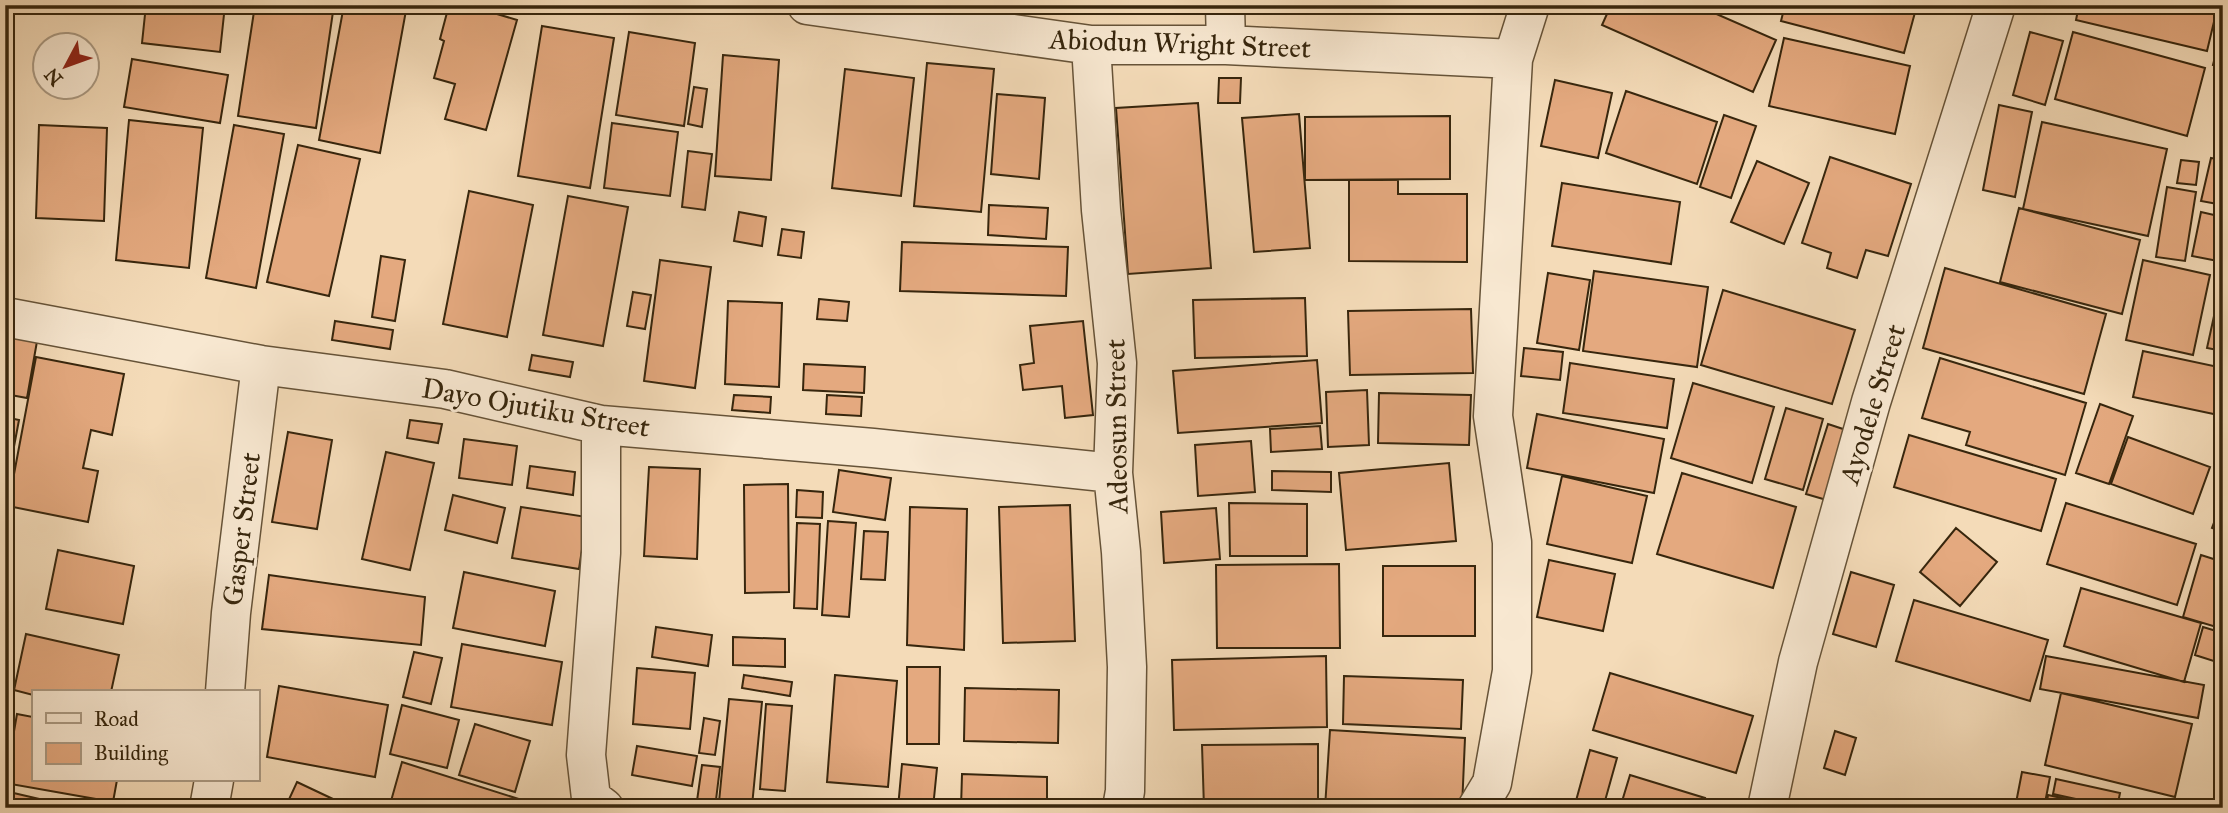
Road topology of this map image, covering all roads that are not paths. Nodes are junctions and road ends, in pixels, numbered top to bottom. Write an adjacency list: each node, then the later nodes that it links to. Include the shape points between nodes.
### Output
1 (807, 5): 5 (street, Abiodun Wright Street)
2 (1225, 5): 6 (street)
3 (1530, 5): 7 (street)
4 (1996, 5): 18 (street, Ayodele Street, via 1871,402 1798,663)
5 (1091, 45): 6 (street, Abiodun Wright Street); 11 (street, Adeosun Street, via 1117,363)
6 (1226, 45): 7 (street, Abiodun Wright Street)
7 (1513, 59): 17 (street, via 1493,416 1512,542 1512,671 1492,783)
8 (5, 317): 9 (street, Dayo Ojutiku Street)
9 (261, 365): 10 (street, Dayo Ojutiku Street, via 445,389); 12 (street, Gasper Street, via 230,613)
10 (601, 425): 11 (street, Dayo Ojutiku Street); 15 (street, via 601,553 586,755 591,798)
11 (1113, 473): 16 (street, Adeosun Street, via 1127,667)
12 (225, 690)
13 (214, 782): 14 (street)
14 (209, 808)
15 (604, 808)
16 (1122, 808)
17 (1478, 808)
18 (1767, 808)

